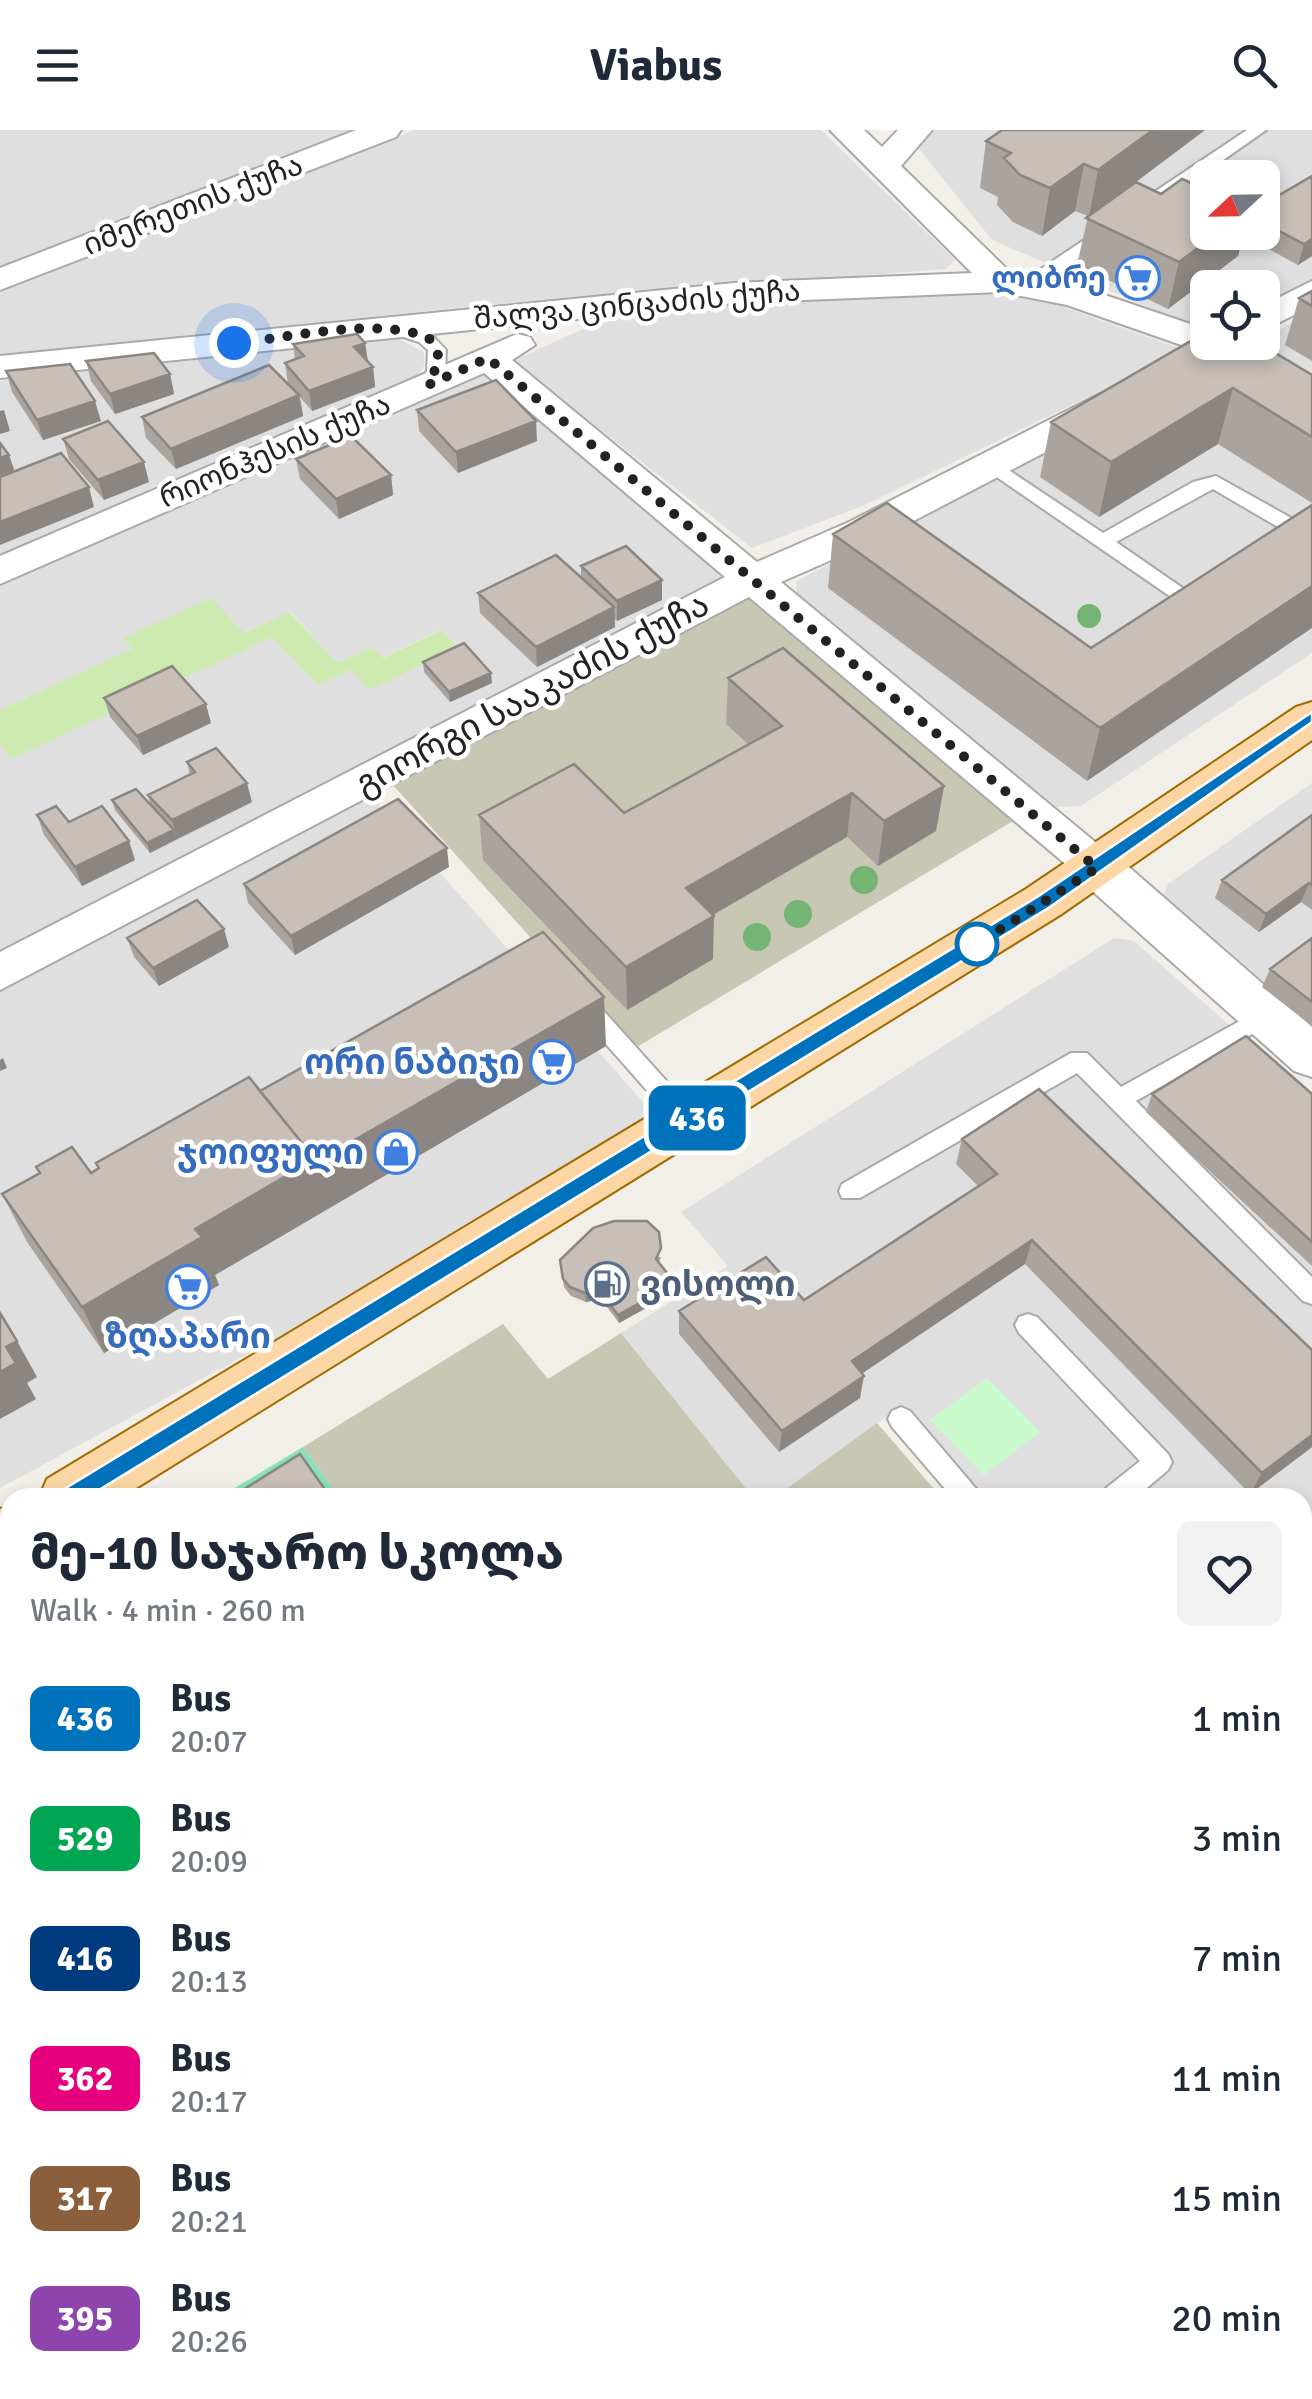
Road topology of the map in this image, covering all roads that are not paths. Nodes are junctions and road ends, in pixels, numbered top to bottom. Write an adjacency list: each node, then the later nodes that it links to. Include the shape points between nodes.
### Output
1 (385, 130): 8 (street, იმერეთის ქუჩა)
2 (846, 130): 5 (street)
3 (916, 130): 5 (street)
4 (1258, 130): 6 (lane)
5 (884, 166): 9 (street)
6 (1149, 204)
7 (1118, 225): 9 (lane)
8 (0, 280)
9 (1014, 284): 11 (street, შალვა ცინცაძის ქუჩა, via 753,292); 14 (street, შალვა ცინცაძის ქუჩა, via 1075,296)
10 (1312, 291): 12 (street)
11 (604, 306): 13 (street, შალვა ცინცაძის ქუჩა); 15 (street, რიონჰესის ქუჩა)
12 (1280, 310)
13 (390, 328): 17 (street, შალვა ცინცაძის ქუჩა); 18 (lane, via 429,338 438,349)
14 (1190, 336)
15 (488, 358): 18 (street, რიონჰესის ქუჩა); 23 (street)
16 (1199, 360): 19 (street, გიორგი სააკაძის ქუჩა)
17 (0, 367)
18 (428, 385): 22 (street, რიონჰესის ქუჩა)
19 (992, 465): 20 (lane); 23 (street, გიორგი სააკაძის ქუჩა, via 871,537)
20 (1101, 542): 21 (lane, via 1216,482 1292,531 1287,544); 24 (lane)
21 (1271, 554)
22 (0, 571)
23 (753, 579): 26 (street); 27 (street, გიორგი სააკაძის ქუჩა)
24 (1191, 603)
25 (1312, 718): 26 (main road)
26 (1097, 868): 29 (street); 32 (main road)
27 (0, 973)
28 (573, 991): 32 (lane)
29 (1266, 1016): 30 (street); 31 (lane)
30 (1312, 1056)
31 (1118, 1100): 33 (lane, via 1079,1060); 34 (lane)
32 (690, 1122): 37 (main road)
33 (851, 1191)
34 (1312, 1293)
35 (1028, 1325): 39 (lane, via 1159,1462)
36 (901, 1419): 38 (lane)
37 (85, 1488)
38 (962, 1488)
39 (1126, 1488)

